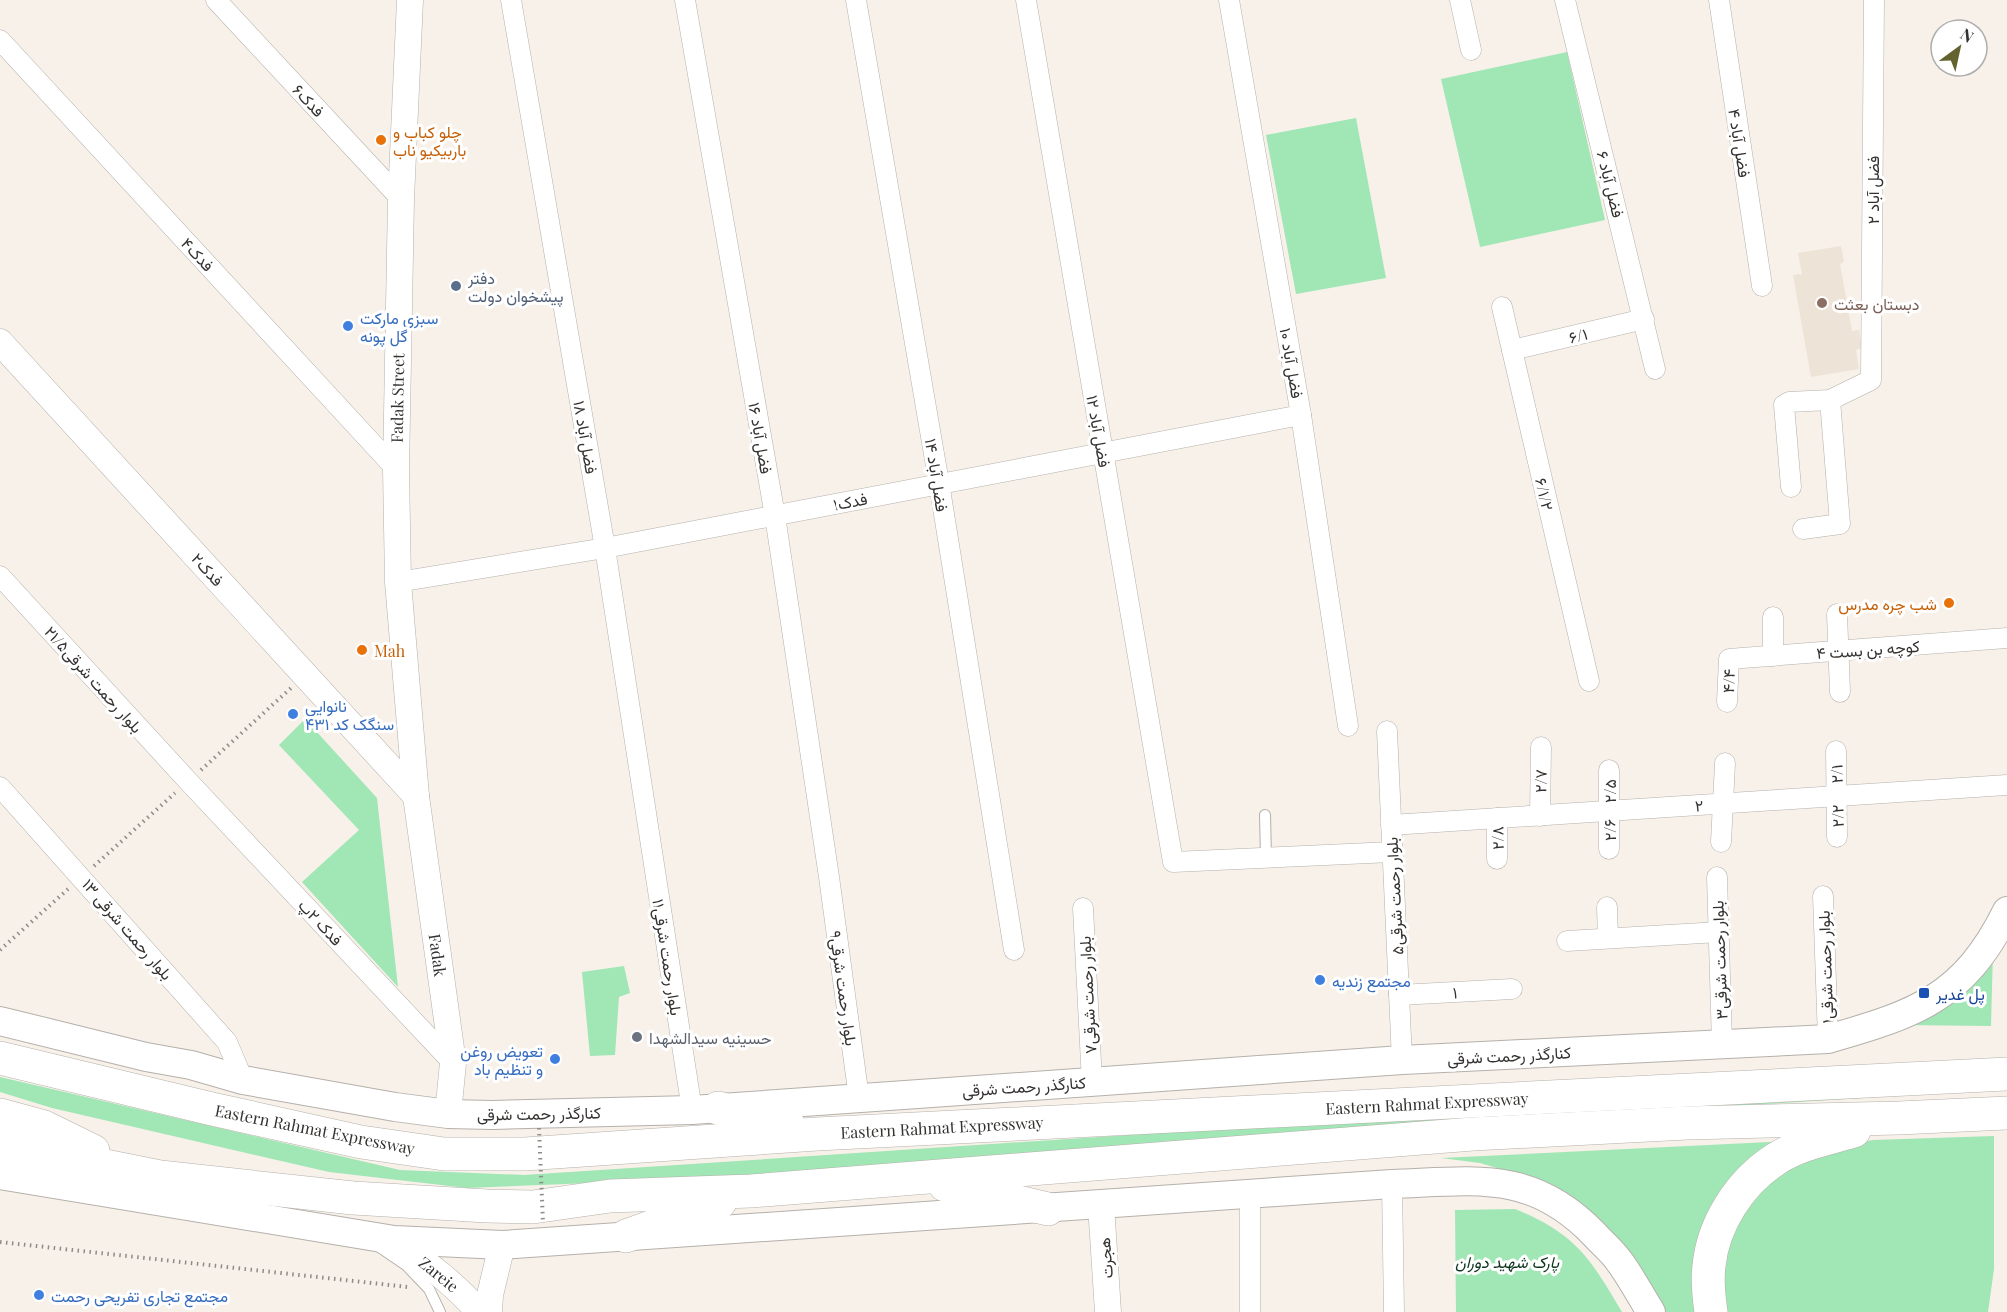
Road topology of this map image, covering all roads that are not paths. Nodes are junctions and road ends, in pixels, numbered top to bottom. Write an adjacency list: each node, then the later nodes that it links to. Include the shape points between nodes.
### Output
1 (216, 0): 14 (street, فدک۶)
2 (411, 0): 14 (street, Fadak Street)
3 (511, 0): 29 (street, فضل آباد ۱۸)
4 (685, 0): 27 (street, فضل آباد ۱۶)
5 (856, 0): 25 (street, فضل آباد ۱۴)
6 (1026, 0): 23 (street, فضل آباد ۱۲)
7 (1229, 0): 22 (street, فضل آباد ۱۰)
8 (1460, 0): 13 (street)
9 (1565, 0): 17 (street, فضل آباد ۶)
10 (1719, 0): 15 (street, فضل آباد ۴)
11 (1874, 0): 21 (street, فضل آباد ۲, via 1871,380)
12 (0, 40): 24 (street, فدک۴)
13 (1471, 50)
14 (401, 200): 24 (street, Fadak Street)
15 (1762, 286)
16 (1502, 307): 19 (street, ۶/۱/۲)
17 (1644, 319): 19 (street, ۶/۱); 20 (street, فضل آباد ۶)
18 (0, 342): 50 (street, فدک۲)
19 (1512, 350): 38 (street, ۶/۱/۲)
20 (1655, 369)
21 (1830, 400): 26 (street, via 1784,405); 28 (street, via 1840,524)
22 (1301, 414): 23 (street, فدک۱); 41 (street, فضل آباد ۱۰)
23 (1103, 453): 25 (street, فدک۱); 62 (street, فضل آباد ۱۲, via 1173,862)
24 (396, 469): 31 (street, Fadak Street)
25 (939, 483): 27 (street, فدک۱); 74 (street, فضل آباد ۱۴)
26 (1791, 487)
27 (775, 516): 29 (street, فدک۱); 65 (street, فضل آباد ۱۶)
28 (1803, 529)
29 (605, 548): 31 (street, فدک۱); 64 (street, فضل آباد ۱۸)
30 (0, 576): 47 (street, بلوار رحمت شرقی۲۱/۵)
31 (398, 582): 50 (street, Fadak Street)
32 (1837, 614): 35 (street)
33 (1773, 618): 36 (street)
34 (2007, 638): 35 (street, کوچه بن بست ۴)
35 (1838, 651): 36 (street, کوچه بن بست ۴); 39 (street)
36 (1773, 656): 37 (street, کوچه بن بست ۴)
37 (1729, 659): 40 (street, ۴/۴)
38 (1589, 681)
39 (1839, 692)
40 (1727, 702)
41 (1348, 726)
42 (1387, 731): 57 (street, ۵بلوار رحمت شرقی)
43 (1541, 747): 55 (street, ۲/۷)
44 (1836, 751): 51 (street, ۲/۱)
45 (1725, 763): 52 (street)
46 (1610, 770): 53 (street, ۲/۵)
47 (188, 781): 82 (street, فدک ۲پ)
48 (2007, 785): 51 (street, ۲)
49 (0, 787): 85 (street, بلوار رحمت شرقی ۱۳, via 227,1042)
50 (416, 796): 82 (street, Fadak)
51 (1837, 796): 52 (street, ۲); 58 (street, ۲/۲)
52 (1723, 804): 53 (street, ۲); 59 (street)
53 (1609, 811): 55 (street, ۲); 60 (street, ۲/۶)
54 (1265, 816): 62 (lane)
55 (1540, 816): 56 (street, ۲)
56 (1497, 818): 57 (street, ۲); 63 (street, ۲/۸)
57 (1391, 825): 61 (street, ۵بلوار رحمت شرقی)
58 (1838, 837)
59 (1721, 842)
60 (1609, 849)
61 (1392, 852): 62 (street); 76 (street, ۵بلوار رحمت شرقی)
62 (1266, 858)
63 (1497, 859)
64 (655, 875): 89 (street, بلوار رحمت شرقی۱۱)
65 (829, 877): 88 (street, بلوار رحمت شرقی۹)
66 (1717, 877): 71 (street, بلوار رحمت شرقی۳)
67 (1823, 896): 78 (street, بلوار رحمت شرقی۱)
68 (1607, 907): 72 (street)
69 (1083, 908): 86 (street, بلوار رحمت شرقی۷)
70 (2007, 911): 78 (main road, کنارگذر رحمت شرقی, via 1974,963 1929,1004 1881,1024)
71 (1719, 932): 72 (street); 79 (street, بلوار رحمت شرقی۳)
72 (1608, 938): 73 (street)
73 (1567, 941)
74 (1014, 950)
75 (1512, 989): 76 (street, ۱)
76 (1399, 995): 81 (street, ۵بلوار رحمت شرقی)
77 (0, 1021): 85 (main road, کنارگذر رحمت شرقی)
78 (1828, 1038): 79 (main road, کنارگذر رحمت شرقی)
79 (1722, 1044): 81 (main road, کنارگذر رحمت شرقی)
80 (0, 1058): 87 (highway, Eastern Rahmat Expressway)
81 (1402, 1060): 86 (main road, کنارگذر رحمت شرقی)
82 (453, 1063): 91 (street, Fadak)
83 (2007, 1074): 94 (highway, Eastern Rahmat Expressway)
84 (0, 1079): 87 (highway, via 35,1088)
85 (243, 1080): 91 (main road, کنارگذر رحمت شرقی)
86 (1092, 1082): 88 (main road, کنارگذر رحمت شرقی)
87 (140, 1091): 94 (highway, Eastern Rahmat Expressway, via 361,1142 444,1154 536,1153)
88 (859, 1098): 89 (main road, کنارگذر رحمت شرقی)
89 (705, 1109): 91 (main road, کنارگذر رحمت شرقی); 94 (highway)
90 (2007, 1113): 93 (highway)
91 (448, 1114)
92 (0, 1115): 96 (highway, via 44,1127)
93 (1899, 1119): 98 (highway, Eastern Rahmat Expressway, via 1473,1134); 117 (highway, via 1803,1145 1750,1180 1730,1204 1716,1235 1708,1266)
94 (817, 1134)
95 (0, 1144): 96 (highway)
96 (148, 1174): 101 (highway, Eastern Rahmat Expressway, via 353,1198 488,1206 533,1207 610,1196)
97 (0, 1175): 99 (main road)
98 (914, 1178): 101 (highway, Eastern Rahmat Expressway); 105 (highway)
99 (59, 1184): 102 (main road); 106 (main road)
100 (1392, 1184): 103 (main road); 115 (street); 116 (main road, via 1477,1180 1526,1188 1546,1196 1571,1213 1619,1260)
101 (751, 1191): 107 (highway)
102 (0, 1193)
103 (1250, 1193): 104 (main road); 114 (street)
104 (1101, 1205): 105 (main road); 113 (street, هجرت)
105 (1048, 1209): 107 (main road)
106 (360, 1235): 108 (main road); 110 (lane, via 406,1265 429,1289)
107 (626, 1236): 109 (main road)
108 (394, 1240): 109 (main road); 111 (street, Zareie, via 459,1289)
109 (502, 1245): 112 (street)
110 (440, 1312)
111 (480, 1312)
112 (489, 1312)
113 (1108, 1312)
114 (1250, 1312)
115 (1394, 1312)
116 (1651, 1312)
117 (1711, 1312)

